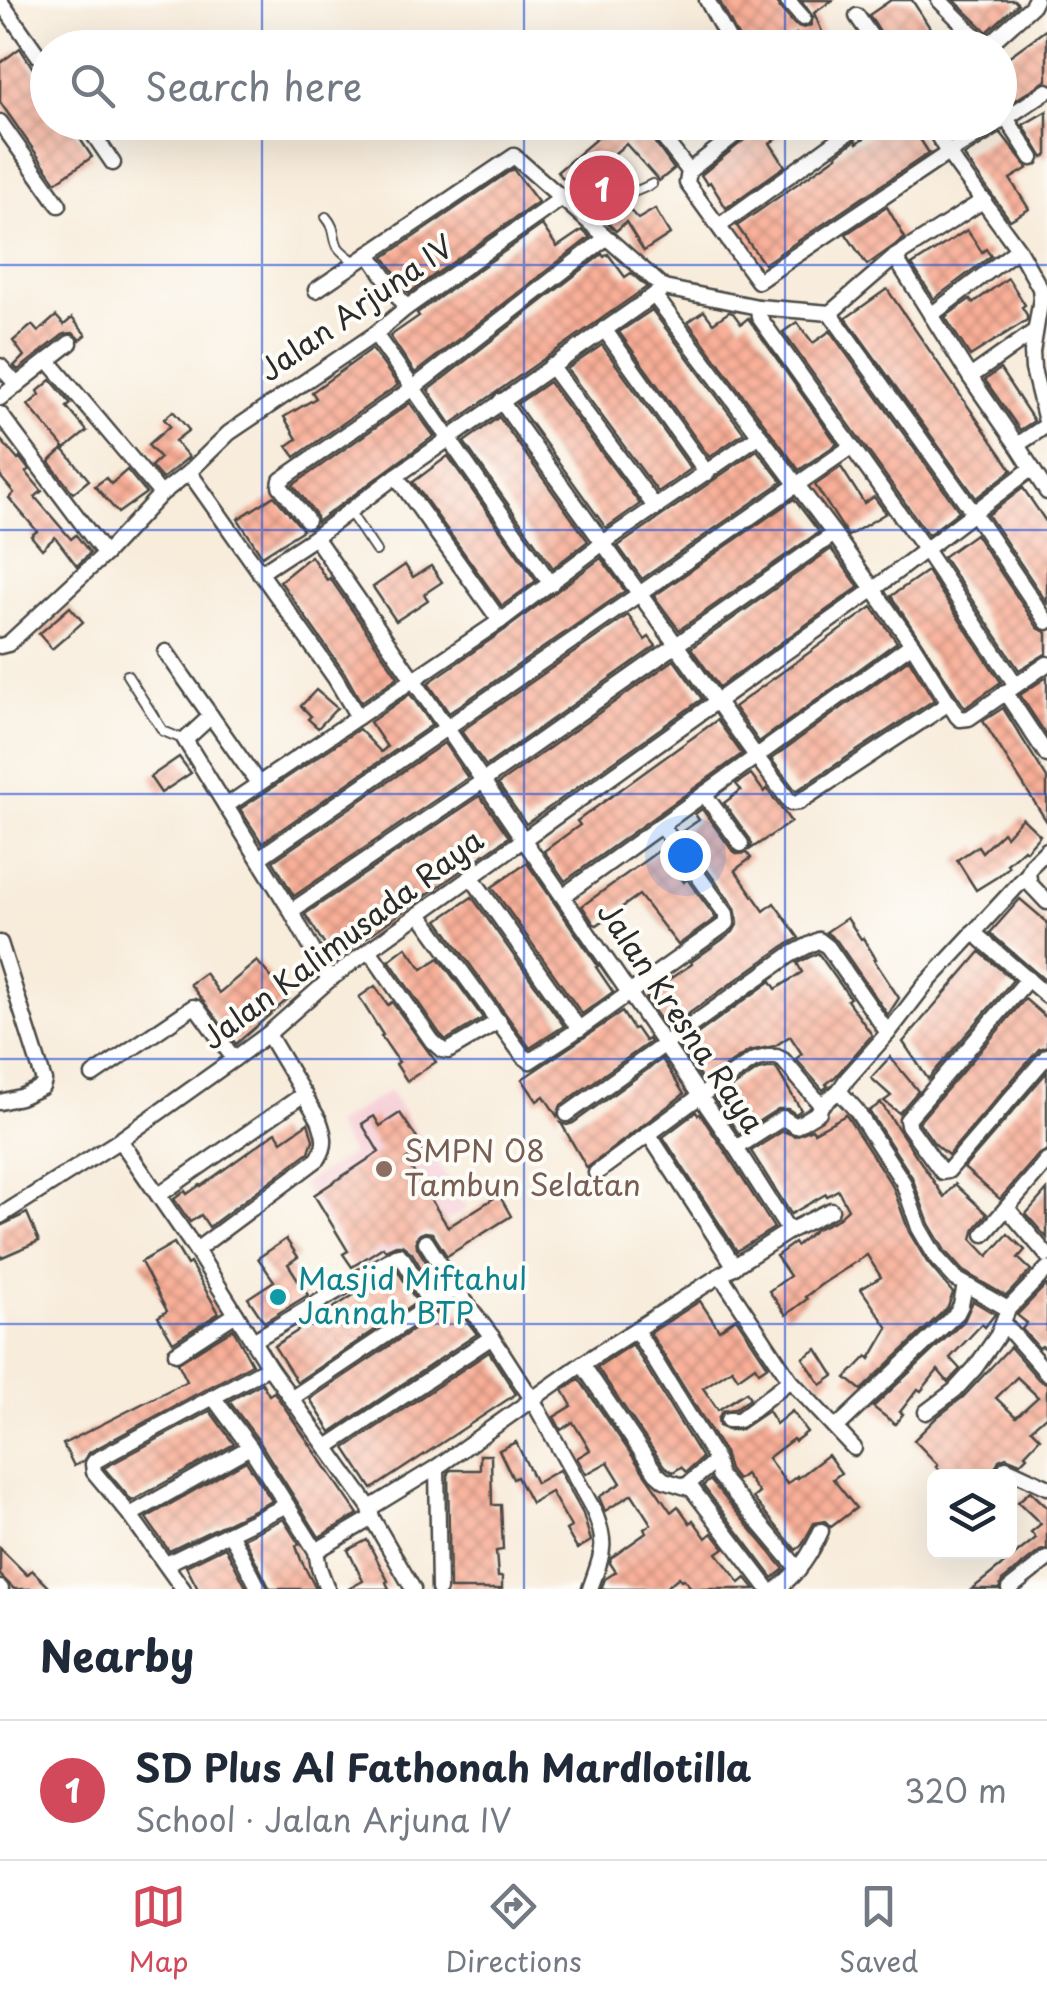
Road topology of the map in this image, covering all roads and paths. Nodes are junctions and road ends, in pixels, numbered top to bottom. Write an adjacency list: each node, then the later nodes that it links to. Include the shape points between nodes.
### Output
1 (707, 0): 9 (street)
2 (788, 0): 7 (street)
3 (938, 0): 11 (street)
4 (1035, 0): 12 (street)
5 (0, 1): 8 (street)
6 (857, 16): 10 (street)
7 (802, 18)
8 (15, 22): 13 (street); 14 (street)
9 (723, 30)
10 (866, 30)
11 (969, 30)
12 (1005, 30)
13 (0, 32)
14 (30, 43)
15 (1047, 91): 16 (street)
16 (1017, 111)
17 (0, 122): 32 (street)
18 (97, 140): 27 (street)
19 (665, 140): 28 (street)
20 (728, 140): 28 (street)
21 (838, 140): 34 (street)
22 (940, 140): 25 (street)
23 (970, 140): 25 (street)
24 (1017, 140): 26 (street)
25 (948, 153): 30 (street); 34 (street, via 758,281)
26 (1032, 158)
27 (112, 162)
28 (688, 171): 34 (street, via 688,183)
29 (652, 184): 31 (lane, via 628,196 590,186)
30 (984, 200): 36 (street); 37 (street)
31 (565, 201): 35 (street); 38 (street, via 510,157); 42 (street, Jalan Arjuna IV)
32 (59, 204)
33 (326, 218): 38 (lane, via 340,250)
34 (719, 226)
35 (606, 238): 40 (street); 55 (street)
36 (1018, 249): 43 (street, via 1040,288); 45 (street)
37 (895, 257): 44 (street); 45 (street)
38 (363, 258): 39 (street); 42 (street)
39 (316, 290)
40 (659, 292): 41 (street); 46 (street); 59 (street)
41 (758, 307): 44 (street); 62 (street)
42 (406, 308): 48 (street, Jalan Arjuna IV)
43 (1043, 310): 47 (street)
44 (830, 314): 72 (street)
45 (932, 315): 53 (street)
46 (604, 328): 52 (street); 65 (street)
47 (1035, 331): 53 (street); 61 (street, via 1033,369 1047,424)
48 (375, 334): 55 (street); 64 (street, Jalan Arjuna IV, via 230,433)
49 (70, 343): 50 (street)
50 (48, 360): 54 (street); 69 (street)
51 (0, 366): 54 (street)
52 (551, 366): 57 (street); 70 (street)
53 (970, 378): 61 (street)
54 (17, 385): 56 (street)
55 (414, 388): 60 (street); 73 (street, via 281,480)
56 (0, 398)
57 (501, 401): 60 (street); 76 (street)
58 (0, 414): 79 (street)
59 (760, 434): 65 (street); 67 (street)
60 (449, 438): 66 (street); 81 (street)
61 (1018, 446): 63 (street)
62 (852, 448): 67 (street); 77 (street)
63 (1032, 468): 68 (street); 72 (street, Jalan Kalimusada Raya)
64 (188, 472): 69 (street, Jalan Arjuna IV); 80 (street)
65 (707, 473): 70 (street)
66 (396, 476): 71 (street); 84 (street)
67 (797, 483): 74 (street); 83 (street)
68 (1047, 492)
69 (162, 494): 79 (street, Jalan Arjuna IV)
70 (656, 508): 76 (street)
71 (349, 511): 75 (street); 78 (lane)
72 (973, 512): 77 (street, Jalan Kalimusada Raya); 85 (street)
73 (307, 520)
74 (834, 534): 82 (street); 87 (street)
75 (315, 537): 80 (street); 92 (street, Jalan Kresna Raya)
76 (604, 543): 81 (street); 83 (street)
77 (924, 548): 82 (street, Jalan Kalimusada Raya); 93 (street)
78 (376, 551)
79 (105, 554): 88 (street, Jalan Arjuna IV)
80 (260, 573): 97 (street)
81 (550, 584): 84 (street)
82 (874, 589): 86 (street); 94 (street, Jalan Kalimusada Raya)
83 (639, 593): 87 (street); 98 (street)
84 (500, 622): 92 (street)
85 (1047, 622)
86 (912, 644): 95 (street); 101 (street)
87 (678, 646): 94 (street); 102 (street)
88 (1, 651)
89 (166, 652): 96 (street)
90 (1047, 664): 93 (street)
91 (127, 675): 99 (lane, via 163,731)
92 (413, 679): 97 (street); 98 (street, Jalan Kresna Raya)
93 (1011, 689): 95 (street, via 964,719); 100 (street)
94 (717, 700): 101 (street); 107 (street, Jalan Kalimusada Raya)
95 (949, 703): 101 (street, via 798,802 788,800)
96 (211, 716): 99 (street); 103 (street)
97 (358, 717): 103 (street)
98 (447, 728): 102 (street, Jalan Kresna Raya); 110 (street)
99 (186, 740): 105 (street)
100 (1047, 755)
101 (756, 756): 104 (street)
102 (483, 781): 107 (street, Jalan Kresna Raya); 115 (street)
103 (258, 783): 105 (street)
104 (704, 794): 106 (street); 108 (street)
105 (226, 806): 110 (street)
106 (662, 824): 113 (street); 122 (street, via 728,919)
107 (523, 838): 112 (street, Jalan Kalimusada Raya); 113 (street, Jalan Kresna Raya)
108 (741, 844)
109 (1047, 850): 111 (street)
110 (258, 858): 115 (street)
111 (1028, 874): 114 (street); 117 (street)
112 (472, 878): 116 (street, Jalan Kalimusada Raya); 125 (street)
113 (562, 896): 122 (street, Jalan Kresna Raya)
114 (1047, 902)
115 (291, 912): 120 (street)
116 (420, 914): 119 (street, Jalan Kalimusada Raya); 124 (street)
117 (972, 932): 121 (street); 126 (street)
118 (0, 943): 135 (street, via 44,1081)
119 (369, 950): 120 (street, Jalan Kalimusada Raya); 124 (street, via 442,1050)
120 (329, 980): 127 (street, Jalan Kalimusada Raya)
121 (1028, 980): 123 (street); 129 (street, via 907,1120 942,1172)
122 (629, 992): 125 (street); 128 (street, Jalan Kresna Raya)
123 (1047, 996)
124 (499, 1022): 125 (street, via 530,1061)
125 (579, 1029)
126 (888, 1033): 128 (street, via 819,940); 132 (street)
127 (268, 1034): 130 (street, Jalan Kalimusada Raya); 133 (street)
128 (664, 1045): 134 (street, Jalan Kresna Raya); 137 (street)
129 (1047, 1056)
130 (234, 1059): 131 (street, via 193,1007); 139 (street, Jalan Kalimusada Raya)
131 (93, 1075)
132 (840, 1091): 136 (street); 156 (street, via 903,1182 936,1257)
133 (304, 1094): 143 (street); 151 (street, via 325,1135 318,1160)
134 (700, 1096): 136 (street, via 754,1060 776,1056); 138 (street); 140 (street, Jalan Kresna Raya)
135 (0, 1102)
136 (822, 1105): 140 (street, via 800,1124 783,1118)
137 (567, 1114)
138 (648, 1133): 142 (street); 153 (street)
139 (120, 1140): 143 (street); 147 (street, Jalan Kalimusada Raya)
140 (736, 1148): 148 (street, Jalan Kresna Raya)
141 (1047, 1161): 145 (street)
142 (596, 1173)
143 (159, 1195): 151 (street)
144 (0, 1198): 147 (street)
145 (1007, 1208): 149 (street); 152 (street)
146 (831, 1210): 148 (street)
147 (1, 1215)
148 (789, 1231): 153 (street)
149 (984, 1234)
150 (426, 1242): 157 (street)
151 (196, 1250): 159 (street)
152 (1047, 1254)
153 (735, 1267): 155 (street)
154 (1047, 1269): 160 (street)
155 (721, 1276): 161 (street); 168 (street)
156 (965, 1285): 160 (street); 174 (street, via 957,1313)
157 (458, 1292): 158 (street); 162 (street)
158 (431, 1306): 163 (street, via 400,1255); 170 (street)
159 (236, 1314): 163 (street); 164 (street)
160 (1006, 1317): 167 (street); 172 (street, via 975,1368)
161 (636, 1330): 165 (street); 178 (street)
162 (492, 1337): 171 (street); 176 (street)
163 (253, 1341): 166 (street)
164 (176, 1354)
165 (582, 1364): 171 (street); 181 (street, via 660,1478)
166 (268, 1367): 169 (street); 170 (street)
167 (1047, 1373)
168 (790, 1380): 173 (street, via 739,1420); 174 (street)
169 (213, 1397): 175 (street); 185 (street, via 95,1461 94,1472)
170 (292, 1398): 176 (street)
171 (532, 1399): 179 (street); 198 (street, via 600,1524 604,1550)
172 (926, 1412)
173 (728, 1420)
174 (836, 1428): 177 (street)
175 (250, 1447): 183 (street); 185 (street)
176 (328, 1447): 184 (street)
177 (854, 1448)
178 (715, 1461): 181 (street); 191 (street, via 719,1475)
179 (437, 1468): 184 (street); 197 (street)
180 (1006, 1468): 182 (street)
181 (686, 1486): 192 (street)
182 (1047, 1486)
183 (287, 1505): 187 (street); 188 (street)
184 (371, 1513): 188 (street); 196 (street)
185 (130, 1515): 190 (street)
186 (821, 1531): 191 (street)
187 (230, 1533): 190 (street); 194 (street)
188 (316, 1550): 195 (street)
189 (1047, 1559): 199 (street)
190 (166, 1564): 193 (street)
191 (799, 1570): 192 (street)
192 (772, 1587)
193 (183, 1589)
194 (259, 1589)
195 (327, 1589)
196 (413, 1589)
197 (439, 1589)
198 (590, 1589)
199 (1009, 1589)

